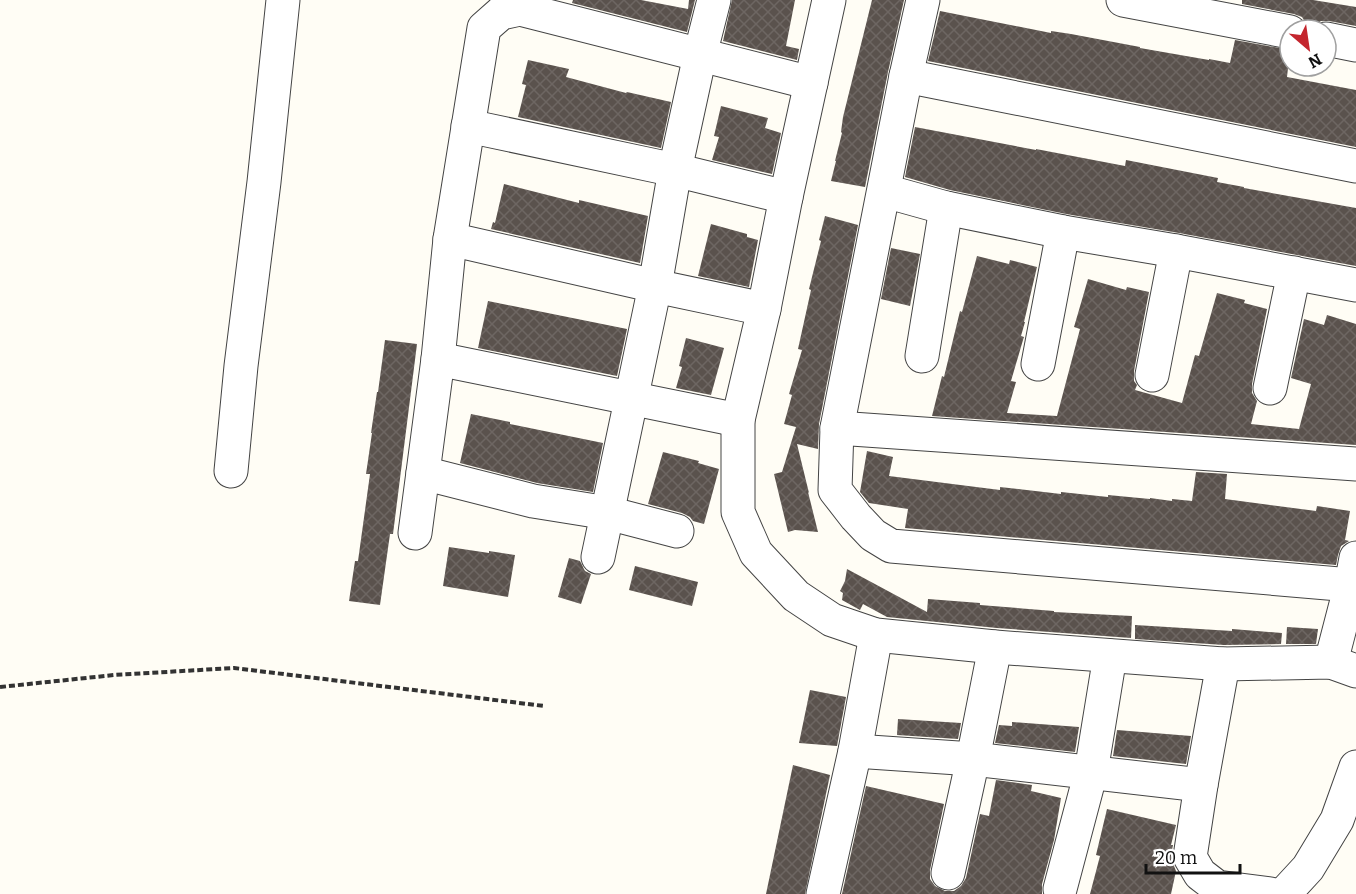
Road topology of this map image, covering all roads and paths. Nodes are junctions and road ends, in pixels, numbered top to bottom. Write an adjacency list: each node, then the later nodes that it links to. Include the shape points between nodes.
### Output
1 (283, 0): 34 (street)
2 (714, 0): 9 (street)
3 (829, 0): 11 (street)
4 (923, 0): 10 (street)
5 (1123, 0): 6 (street)
6 (1278, 30)
7 (1338, 41): 8 (street)
8 (1356, 45)
9 (700, 55): 11 (street); 12 (street, via 520,9 501,13 484,28); 14 (street)
10 (906, 76): 13 (street); 15 (street)
11 (811, 83): 16 (street)
12 (468, 126): 14 (street); 19 (street)
13 (1356, 166)
14 (675, 170): 16 (street); 23 (street)
15 (885, 191): 17 (street); 32 (street)
16 (786, 197): 24 (street)
17 (946, 208): 18 (street); 25 (street)
18 (1063, 232): 20 (street); 27 (street)
19 (450, 239): 23 (street); 26 (street)
20 (1176, 251): 21 (street); 28 (street)
21 (1294, 273): 22 (street); 29 (street)
22 (1356, 285)
23 (655, 286): 24 (street); 30 (street)
24 (764, 309): 31 (street)
25 (922, 356)
26 (438, 359): 30 (street); 35 (street)
27 (1038, 364)
28 (1152, 375)
29 (1270, 388)
30 (632, 398): 31 (street); 36 (street)
31 (738, 420): 41 (street, via 738,512 756,553 796,596 832,620)
32 (837, 428): 33 (street); 40 (street, via 835,490 867,529 891,546)
33 (1356, 464)
34 (231, 471)
35 (423, 473): 36 (street, via 533,501); 38 (street)
36 (608, 513): 37 (street); 39 (street)
37 (677, 531)
38 (415, 533)
39 (598, 557)
40 (1354, 571): 45 (street)
41 (876, 635): 42 (street); 48 (street)
42 (995, 647): 43 (street); 49 (street)
43 (1110, 657): 44 (street); 51 (street)
44 (1223, 664): 45 (street); 52 (street)
45 (1344, 666)
46 (0, 687): 47 (path, via 234,668)
47 (544, 706)
48 (855, 751): 49 (street); 55 (street)
49 (973, 759): 51 (street); 53 (street)
50 (1356, 767): 57 (street, via 1337,820 1308,868)
51 (1091, 772): 52 (street); 54 (street)
52 (1202, 785): 56 (street, via 1190,857 1200,874 1217,887)
53 (948, 873)
54 (1060, 889)
55 (823, 894)
56 (1271, 894)
57 (1284, 894)

